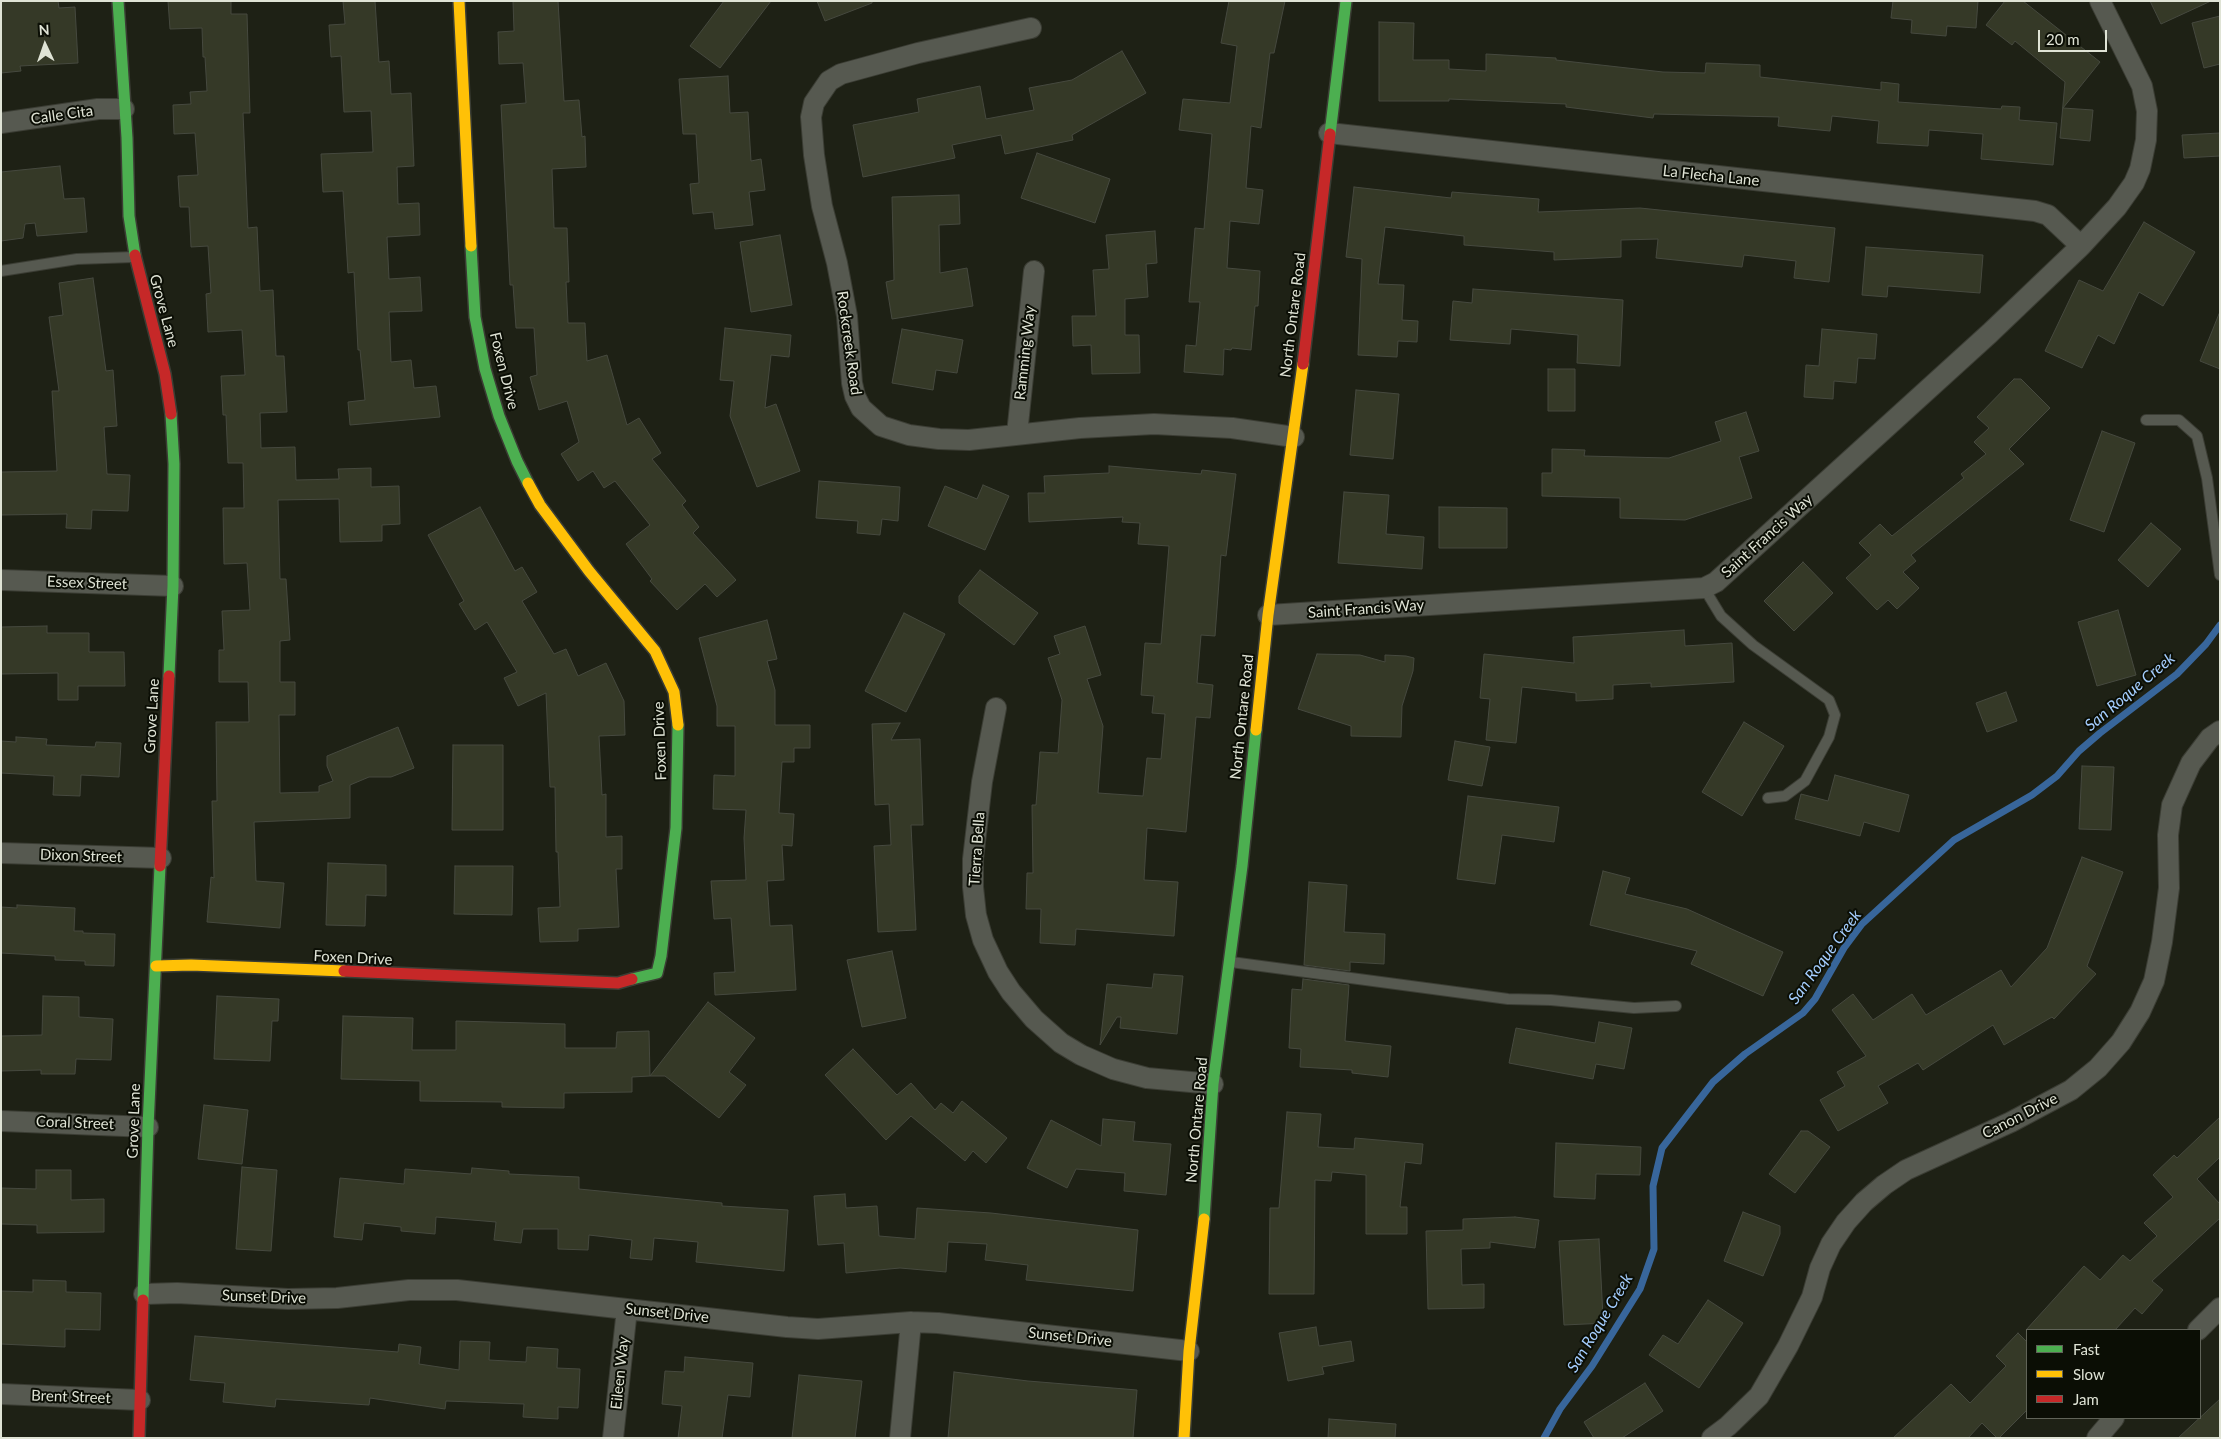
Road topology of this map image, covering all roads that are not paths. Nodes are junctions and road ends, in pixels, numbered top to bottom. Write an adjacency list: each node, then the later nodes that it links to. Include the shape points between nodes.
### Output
1 (118, 1): 6 (street, Grove Lane)
2 (458, 1): 27 (street, Foxen Drive, via 476,317 498,416 540,505 655,651 674,692 678,722 676,828 657,973 618,983)
3 (1346, 1): 8 (street, North Ontare Road)
4 (2100, 1): 9 (street, Saint Francis Way, via 2142,86 2147,111 2146,140 2134,183)
5 (1030, 28): 14 (street, Rockcreek Road, via 841,74 821,91 811,117 822,206 847,316 852,383 861,408 881,426 909,435 969,440)
6 (124, 110): 7 (street, Calle Cita, via 98,109); 10 (street, Grove Lane, via 129,216)
7 (1, 123)
8 (1329, 133): 9 (street, La Flecha Lane, via 2035,211 2048,215); 15 (street, North Ontare Road)
9 (2081, 246): 19 (street, Saint Francis Way, via 1724,575)
10 (135, 257): 11 (lane, via 77,259); 18 (street, Grove Lane, via 165,374 171,417)
11 (1, 271)
12 (1034, 271): 14 (street, Ramming Way)
13 (2146, 420): 16 (lane, via 2179,420 2197,436 2207,478)
14 (1017, 434): 15 (street, Rockcreek Road, via 1154,424 1232,428)
15 (1294, 437): 20 (street, North Ontare Road)
16 (2220, 576)
17 (1, 580): 18 (street, Essex Street)
18 (173, 586): 25 (street, Grove Lane)
19 (1704, 588): 20 (street, Saint Francis Way); 23 (lane, via 1721,616 1829,700 1834,715 1829,737 1805,781 1785,796)
20 (1268, 615): 26 (street, North Ontare Road)
21 (996, 708): 29 (street, Tierra Bella, via 982,782 972,887 976,915 998,972 1034,1019 1061,1043 1081,1055 1113,1069 1147,1078)
22 (2220, 731): 45 (street, Canon Drive, via 2210,738 2191,763 2172,804 2168,835 2169,888 2154,981 2121,1042 2098,1068 2070,1090 2011,1122 1906,1170 1864,1202 1832,1244 1820,1268 1812,1297 1759,1396)
23 (1768, 798)
24 (1, 853): 25 (street, Dixon Street)
25 (161, 858): 27 (street, Grove Lane)
26 (1230, 962): 28 (lane, via 1508,999 1634,1008); 29 (street, North Ontare Road)
27 (156, 966): 31 (street, Grove Lane)
28 (1676, 1006)
29 (1213, 1084): 37 (street, North Ontare Road, via 1204,1226)
30 (1, 1121): 31 (street, Coral Street)
31 (148, 1127): 32 (street, Grove Lane)
32 (144, 1294): 34 (street, Sunset Drive, via 288,1299 337,1298 409,1290 457,1290); 39 (street, Grove Lane)
33 (2220, 1308): 36 (street)
34 (627, 1309): 35 (street, Sunset Drive, via 818,1329); 42 (street, Eileen Way)
35 (911, 1322): 37 (street, Sunset Drive); 43 (street)
36 (2199, 1329)
37 (1189, 1351): 44 (street, North Ontare Road)
38 (1, 1394): 39 (street, Brent Street)
39 (140, 1400): 41 (street, Grove Lane)
40 (2113, 1419): 46 (street)
41 (139, 1438)
42 (613, 1438)
43 (900, 1438)
44 (1184, 1438)
45 (1712, 1438)
46 (2097, 1438)

